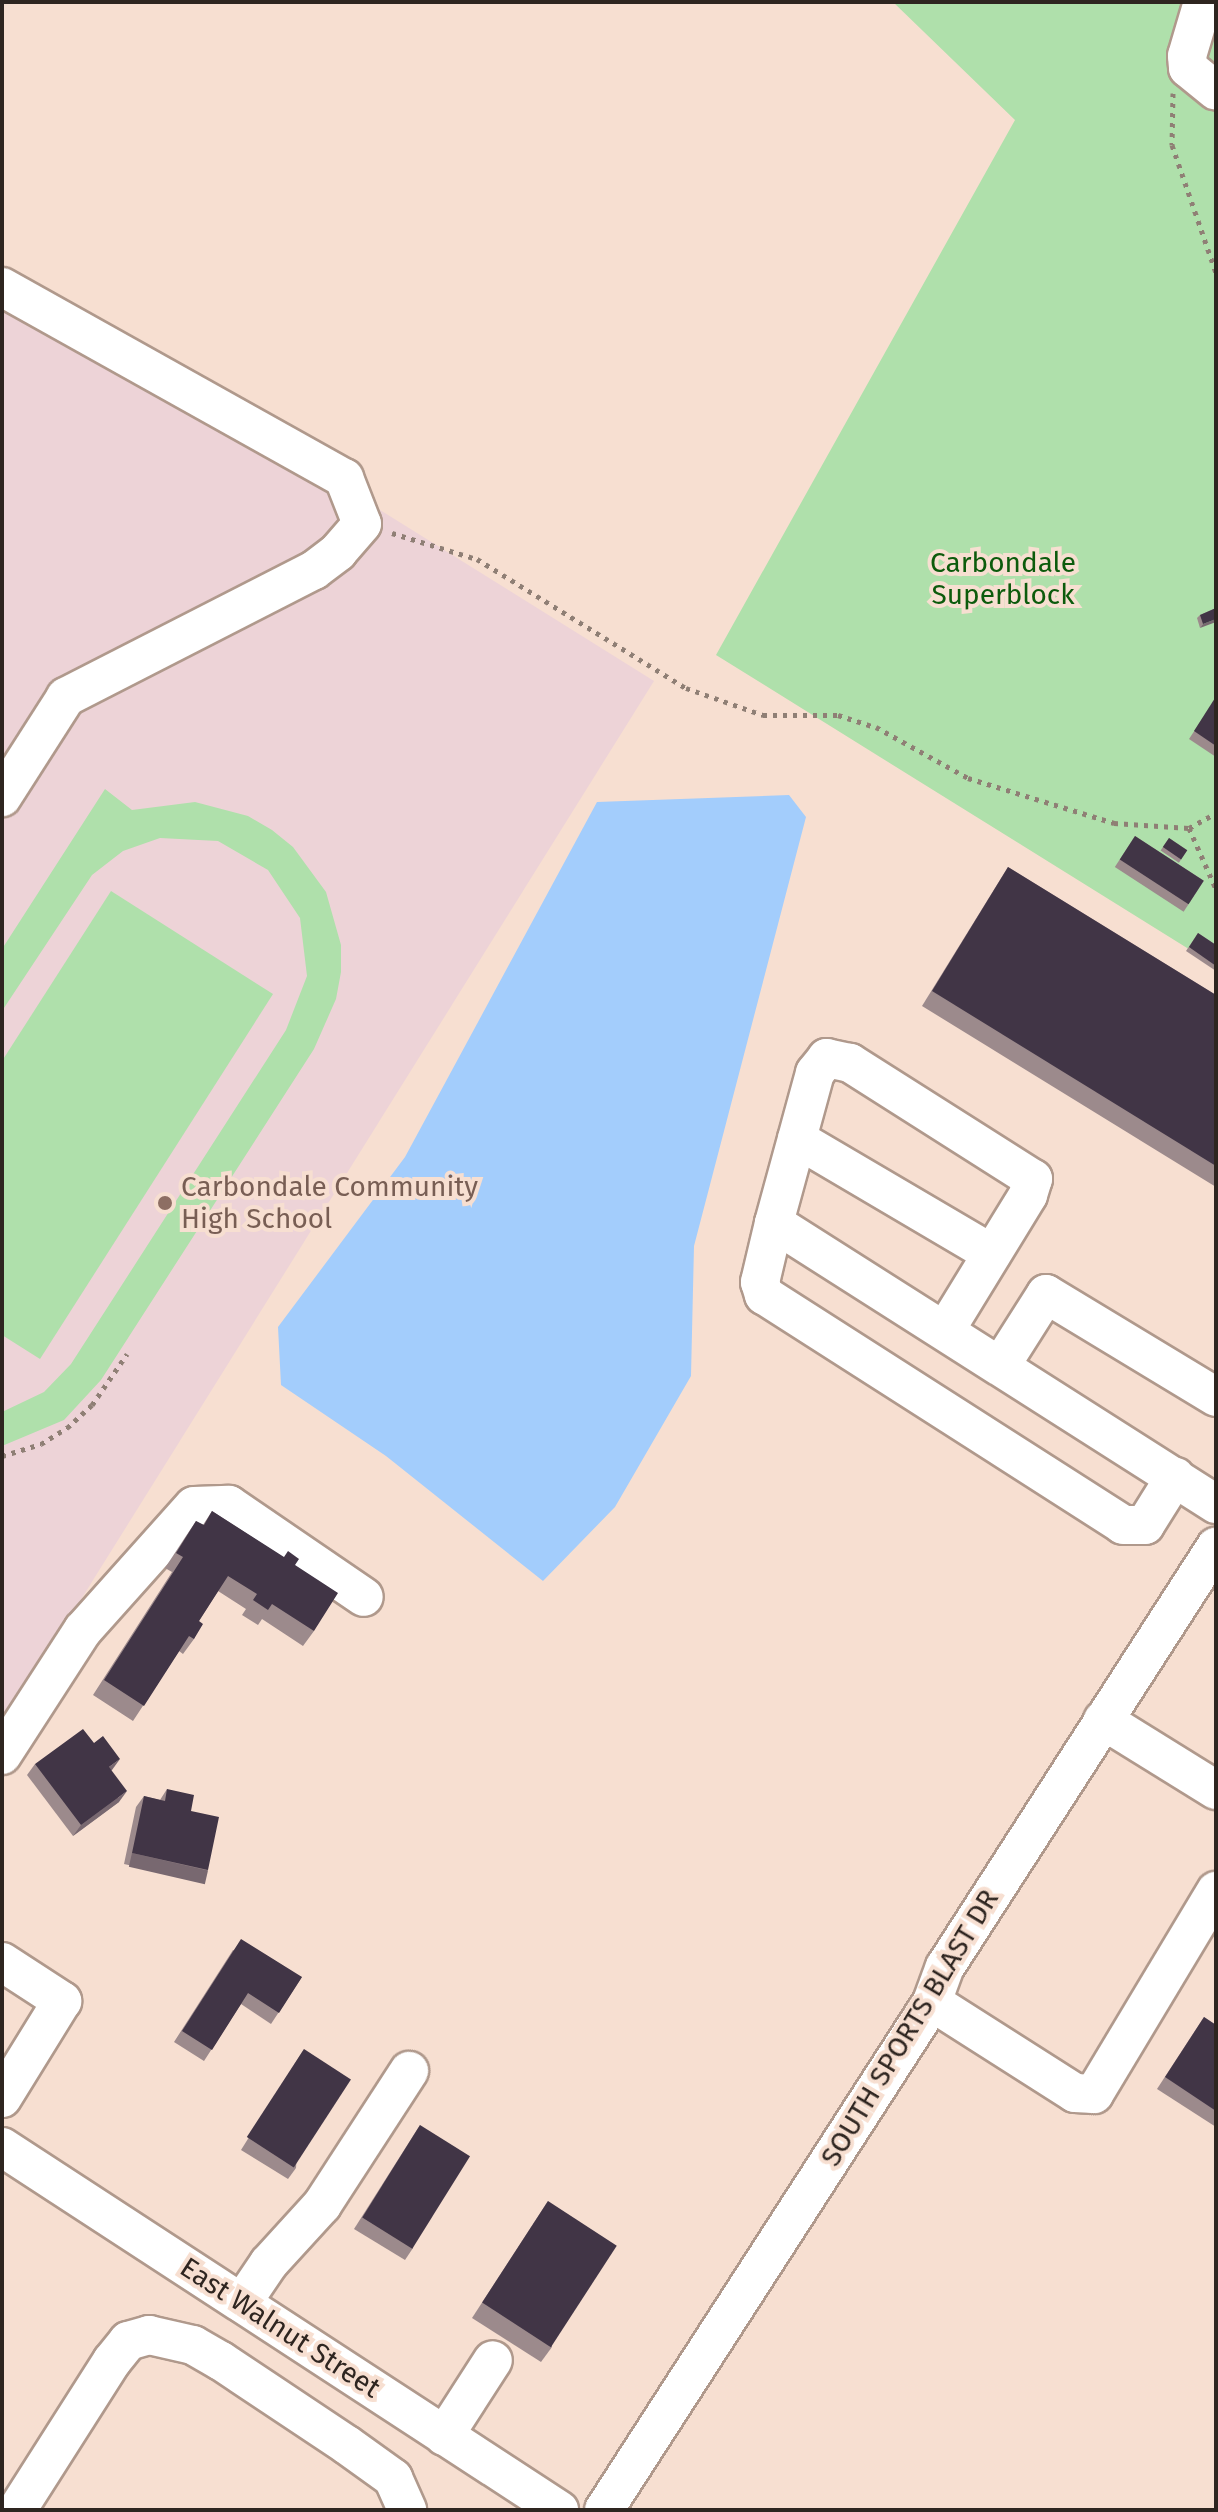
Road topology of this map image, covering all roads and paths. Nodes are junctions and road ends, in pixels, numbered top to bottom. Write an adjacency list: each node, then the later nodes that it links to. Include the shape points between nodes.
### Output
1 (1203, 2): 2 (street, via 1187,56)
2 (1202, 79): 3 (path, via 1173,92 1172,145)
3 (1216, 273)
4 (2, 287): 5 (street, via 344,478)
5 (362, 524): 6 (street, via 314,570 66,697); 8 (path, via 477,559 686,688 763,715 838,715 876,727 968,778 1114,823)
6 (2, 797)
7 (1216, 813): 8 (path)
8 (1189, 828): 9 (path)
9 (1216, 889)
10 (797, 1139): 11 (street); 12 (street); 12 (street, via 819,1063 838,1056 859,1068 1028,1172 1033,1186)
11 (774, 1223): 13 (street); 18 (street, via 760,1282 764,1295 1123,1525 1145,1525)
12 (992, 1254): 13 (street)
13 (946, 1329): 15 (street)
14 (127, 1354): 17 (path, via 92,1405 67,1428 41,1444)
15 (1001, 1365): 16 (street, via 1046,1294); 18 (street)
16 (1216, 1397)
17 (2, 1456)
18 (1175, 1477): 19 (street)
19 (1216, 1504)
20 (1216, 1547): 22 (street, SOUTH SPORTS BLAST DR)
21 (364, 1597): 23 (street, via 229,1505 194,1506 83,1630)
22 (1103, 1720): 24 (street); 27 (street, SOUTH SPORTS BLAST DR, via 945,1967)
23 (2, 1755)
24 (1216, 1790)
25 (1216, 1891): 27 (street, via 1094,2094 1075,2093)
26 (2, 1962): 29 (street, via 62,2001)
27 (932, 2002): 37 (street, SOUTH SPORTS BLAST DR)
28 (409, 2071): 31 (street, via 322,2205 269,2263)
29 (2, 2098)
30 (2, 2147): 31 (street, East Walnut Street)
31 (242, 2303): 33 (street, East Walnut Street)
32 (493, 2360): 33 (street)
33 (444, 2436): 36 (street, East Walnut Street)
34 (17, 2510): 35 (street, via 112,2361 128,2341 149,2335 193,2345 347,2445 393,2478)
35 (407, 2510)
36 (559, 2510)
37 (604, 2510)

